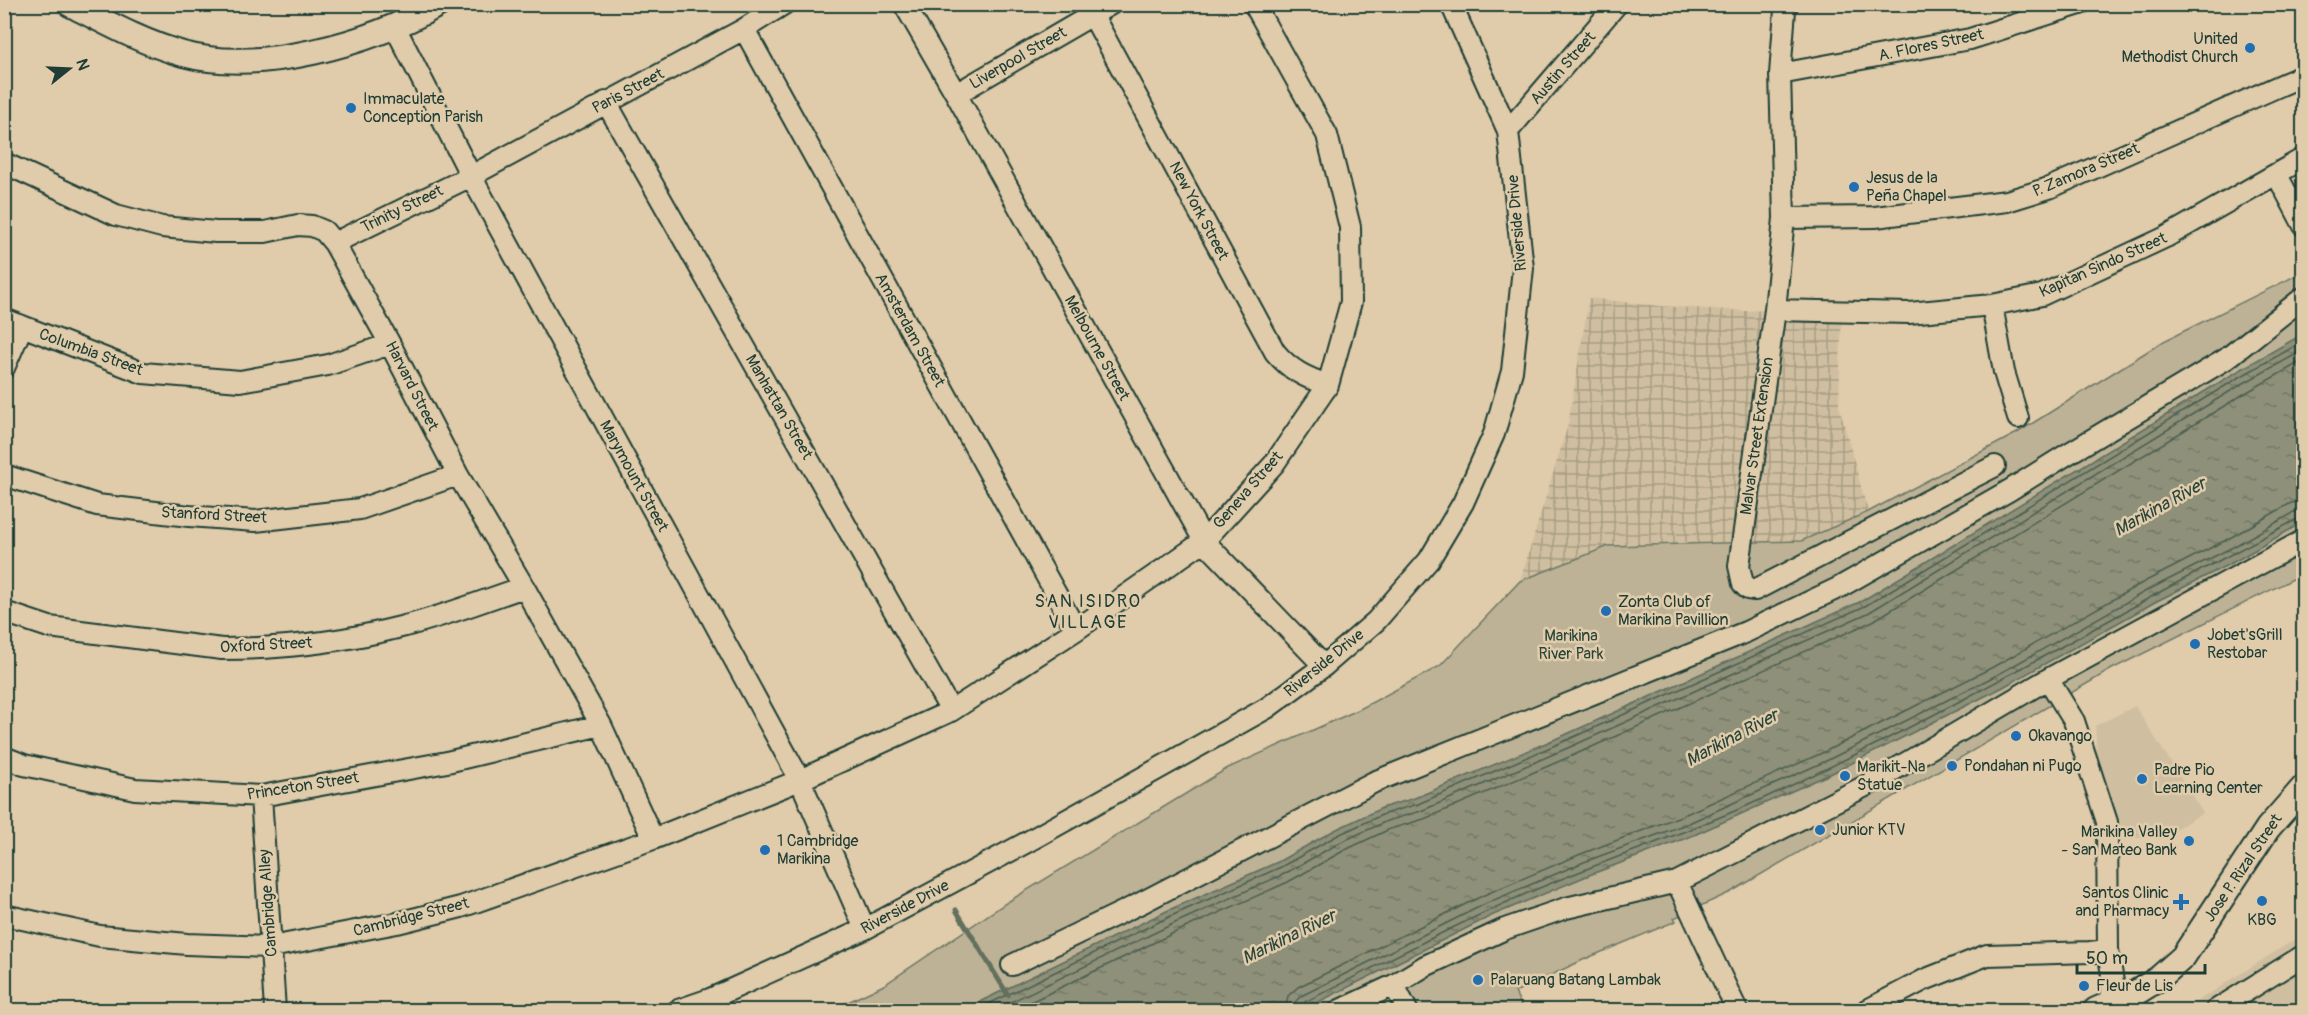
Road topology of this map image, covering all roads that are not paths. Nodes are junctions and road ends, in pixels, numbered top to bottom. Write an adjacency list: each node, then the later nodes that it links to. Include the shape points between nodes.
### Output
1 (70, 4): 12 (street, via 163,47 232,60 327,48)
2 (439, 4): 12 (street)
3 (784, 4): 13 (street, Paris Street)
4 (904, 4): 16 (street, Melbourne Street)
5 (1111, 4): 11 (street, Liverpool Street)
6 (1254, 4): 32 (street, Geneva Street, via 1327,135 1350,226 1351,302)
7 (1451, 4): 18 (street, Riverside Drive)
8 (1617, 4): 18 (street, Austin Street)
9 (1788, 4): 14 (street, Malvar Street Extension)
10 (2080, 4): 14 (street, A. Flores Street, via 1970,39)
11 (1092, 14): 16 (street, Liverpool Street); 32 (street, New York Street, via 1275,352 1303,377)
12 (395, 27): 22 (street, Marymount Street)
13 (744, 29): 17 (street, Paris Street); 41 (street, Amsterdam Street)
14 (1780, 74): 23 (street, Malvar Street Extension)
15 (2304, 75): 23 (street, P. Zamora Street, via 2049,188 2007,201 1862,219)
16 (956, 94): 38 (street, Melbourne Street)
17 (606, 102): 22 (street, Paris Street); 44 (street, Manhattan Street)
18 (1508, 131): 42 (street, Riverside Drive, via 1523,268 1512,371 1494,434 1463,503 1429,560 1376,621)
19 (2304, 158): 21 (street, Kapitan Sindo Street)
20 (4, 163): 25 (street, Harvard Street, via 116,215 153,224 216,232 312,226 324,231)
21 (2277, 174): 24 (street); 27 (street, Kapitan Sindo Street, via 2166,237 2083,277 2042,295)
22 (471, 176): 25 (street, Trinity Street); 47 (street, Marymount Street)
23 (1784, 218): 28 (street, Malvar Street Extension)
24 (2304, 226)
25 (334, 243): 30 (street, Harvard Street)
26 (2304, 297): 57 (street, via 2226,359 1840,587 1746,632 1374,782)
27 (1992, 305): 28 (street, Kapitan Sindo Street, via 1909,313); 33 (street, via 2004,372)
28 (1775, 310): 34 (street, Malvar Street Extension, via 1738,566 1748,589 1755,590)
29 (13, 323): 30 (street, Columbia Street, via 143,373 240,381 328,365); 31 (street)
30 (390, 344): 36 (street, Harvard Street)
31 (4, 368)
32 (1328, 385): 38 (street, Geneva Street, via 1274,464)
33 (2018, 418)
34 (1995, 466)
35 (4, 475): 36 (street, Stanford Street, via 97,505 255,521 360,509)
36 (458, 475): 39 (street, Harvard Street)
37 (2304, 540): 43 (street)
38 (1204, 541): 41 (street, Geneva Street); 42 (street, Melbourne Street)
39 (524, 587): 40 (street, Oxford Street, via 405,626 319,643 237,649 50,627); 45 (street, Harvard Street)
40 (4, 612)
41 (1076, 630): 44 (street, Geneva Street)
42 (1324, 666): 53 (street, Riverside Drive, via 1267,708)
43 (2048, 679): 51 (street, via 1877,780); 55 (street, via 2074,721 2107,822)
44 (951, 711): 47 (street, Geneva Street)
45 (601, 725): 49 (street, Princeton Street, via 447,762); 50 (street, Harvard Street)
46 (4, 757): 49 (street, Princeton Street, via 24,765 135,789)
47 (800, 780): 50 (street, Cambridge Street); 53 (street, Marymount Street)
48 (2301, 795): 59 (street, Jose P. Rizal Street, via 2268,828 2183,957 2158,979)
49 (261, 796): 54 (street, Cambridge Alley)
50 (653, 839): 54 (street, Cambridge Street, via 461,907)
51 (1677, 882): 58 (street, via 1566,908 1505,929 1425,966); 64 (street)
52 (4, 915): 54 (street, Cambridge Street, via 100,936)
53 (865, 929): 61 (street, Riverside Drive)
54 (271, 947): 60 (street, Cambridge Alley)
55 (2109, 950): 59 (street, via 2113,982); 65 (street, via 1987,955 1924,980)
56 (2304, 955): 66 (street)
57 (1012, 965)
58 (1394, 985): 62 (street); 63 (street)
59 (2106, 1009)
60 (275, 1011)
61 (678, 1011)
62 (1340, 1011)
63 (1407, 1011)
64 (1737, 1011)
65 (1867, 1011)
66 (2216, 1011)

